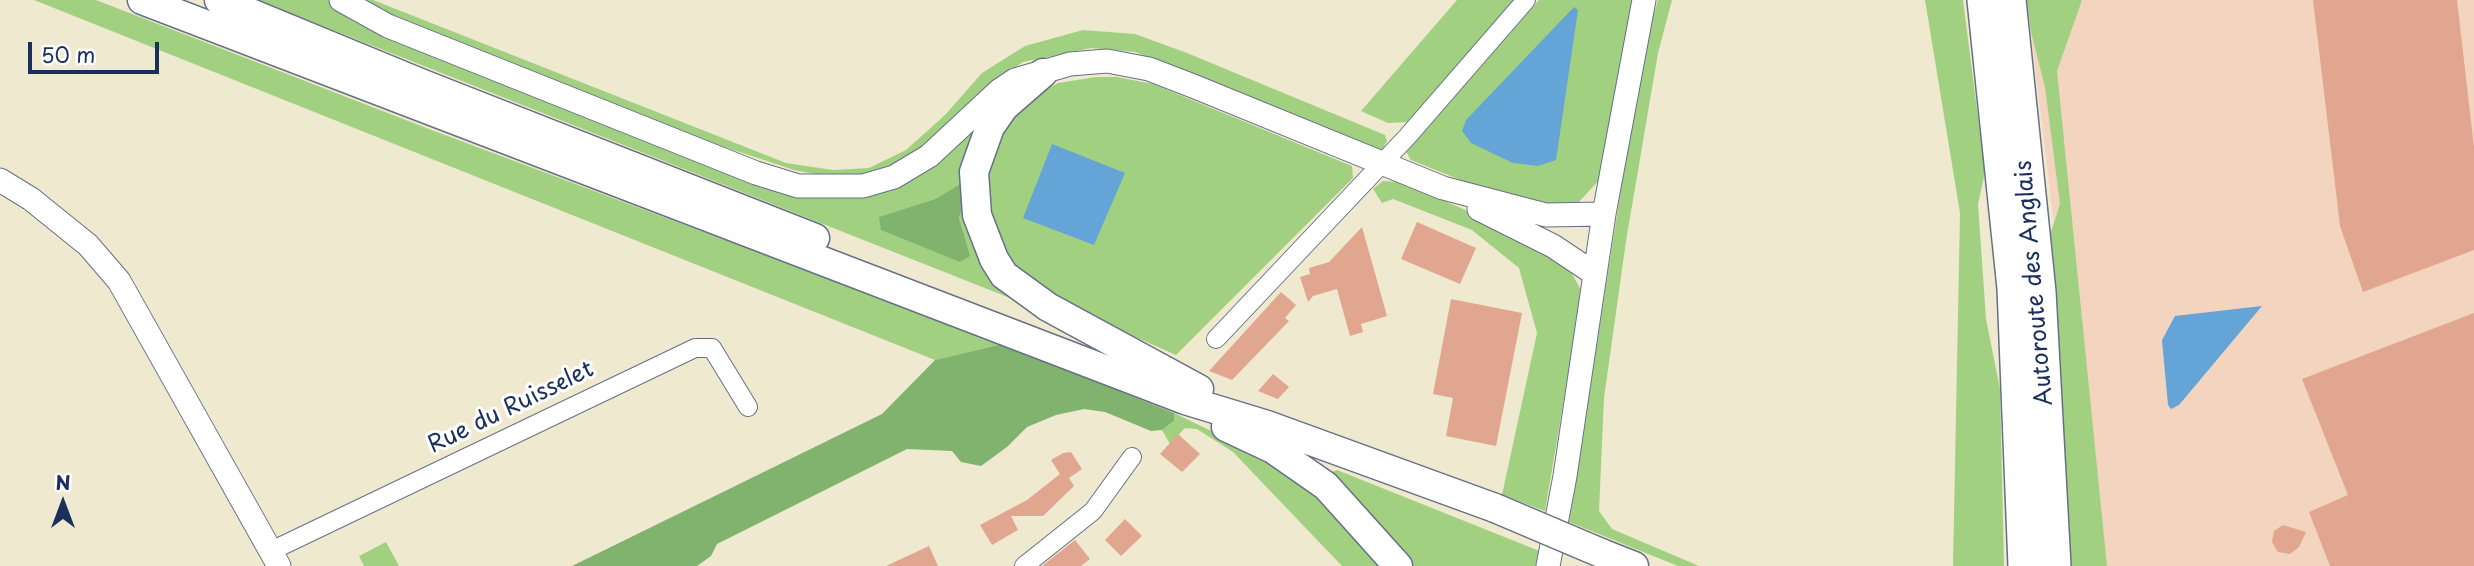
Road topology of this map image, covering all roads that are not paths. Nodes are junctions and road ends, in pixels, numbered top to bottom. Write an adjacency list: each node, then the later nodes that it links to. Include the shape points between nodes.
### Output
1 (142, 0): 15 (main road)
2 (219, 0): 16 (main road)
3 (341, 0): 8 (street, via 388,26 721,160 798,186 863,186 894,177 929,156 1000,90 1015,80)
4 (1526, 0): 9 (street)
5 (1644, 0): 12 (street)
6 (1984, 0): 25 (highway, Autoroute des Anglais, via 2014,288)
7 (2009, 0): 26 (highway, Autoroute des Anglais, via 2039,292)
8 (1043, 73): 9 (street, via 1088,61 1149,69); 16 (main road, via 1004,107 990,127 974,172 977,215 994,259 1004,275 1048,307)
9 (1380, 162): 11 (street); 14 (street)
10 (0, 180): 20 (street, via 88,245 120,281)
11 (1443, 188): 12 (street, via 1546,215); 13 (street, via 1553,246)
12 (1604, 214): 13 (street)
13 (1595, 274): 23 (street)
14 (1216, 339)
15 (1057, 351): 18 (main road, via 1185,400); 22 (main road, via 1273,449 1326,486)
16 (1199, 389): 18 (main road)
17 (748, 407): 20 (street, Rue du Ruisselet, via 712,348 695,348)
18 (1267, 425): 24 (main road, bridge)
19 (1132, 457): 21 (street, via 1093,511)
20 (275, 558)
21 (1024, 566)
22 (1398, 566)
23 (1548, 566)
24 (1634, 566)
25 (2025, 566)
26 (2054, 566)

